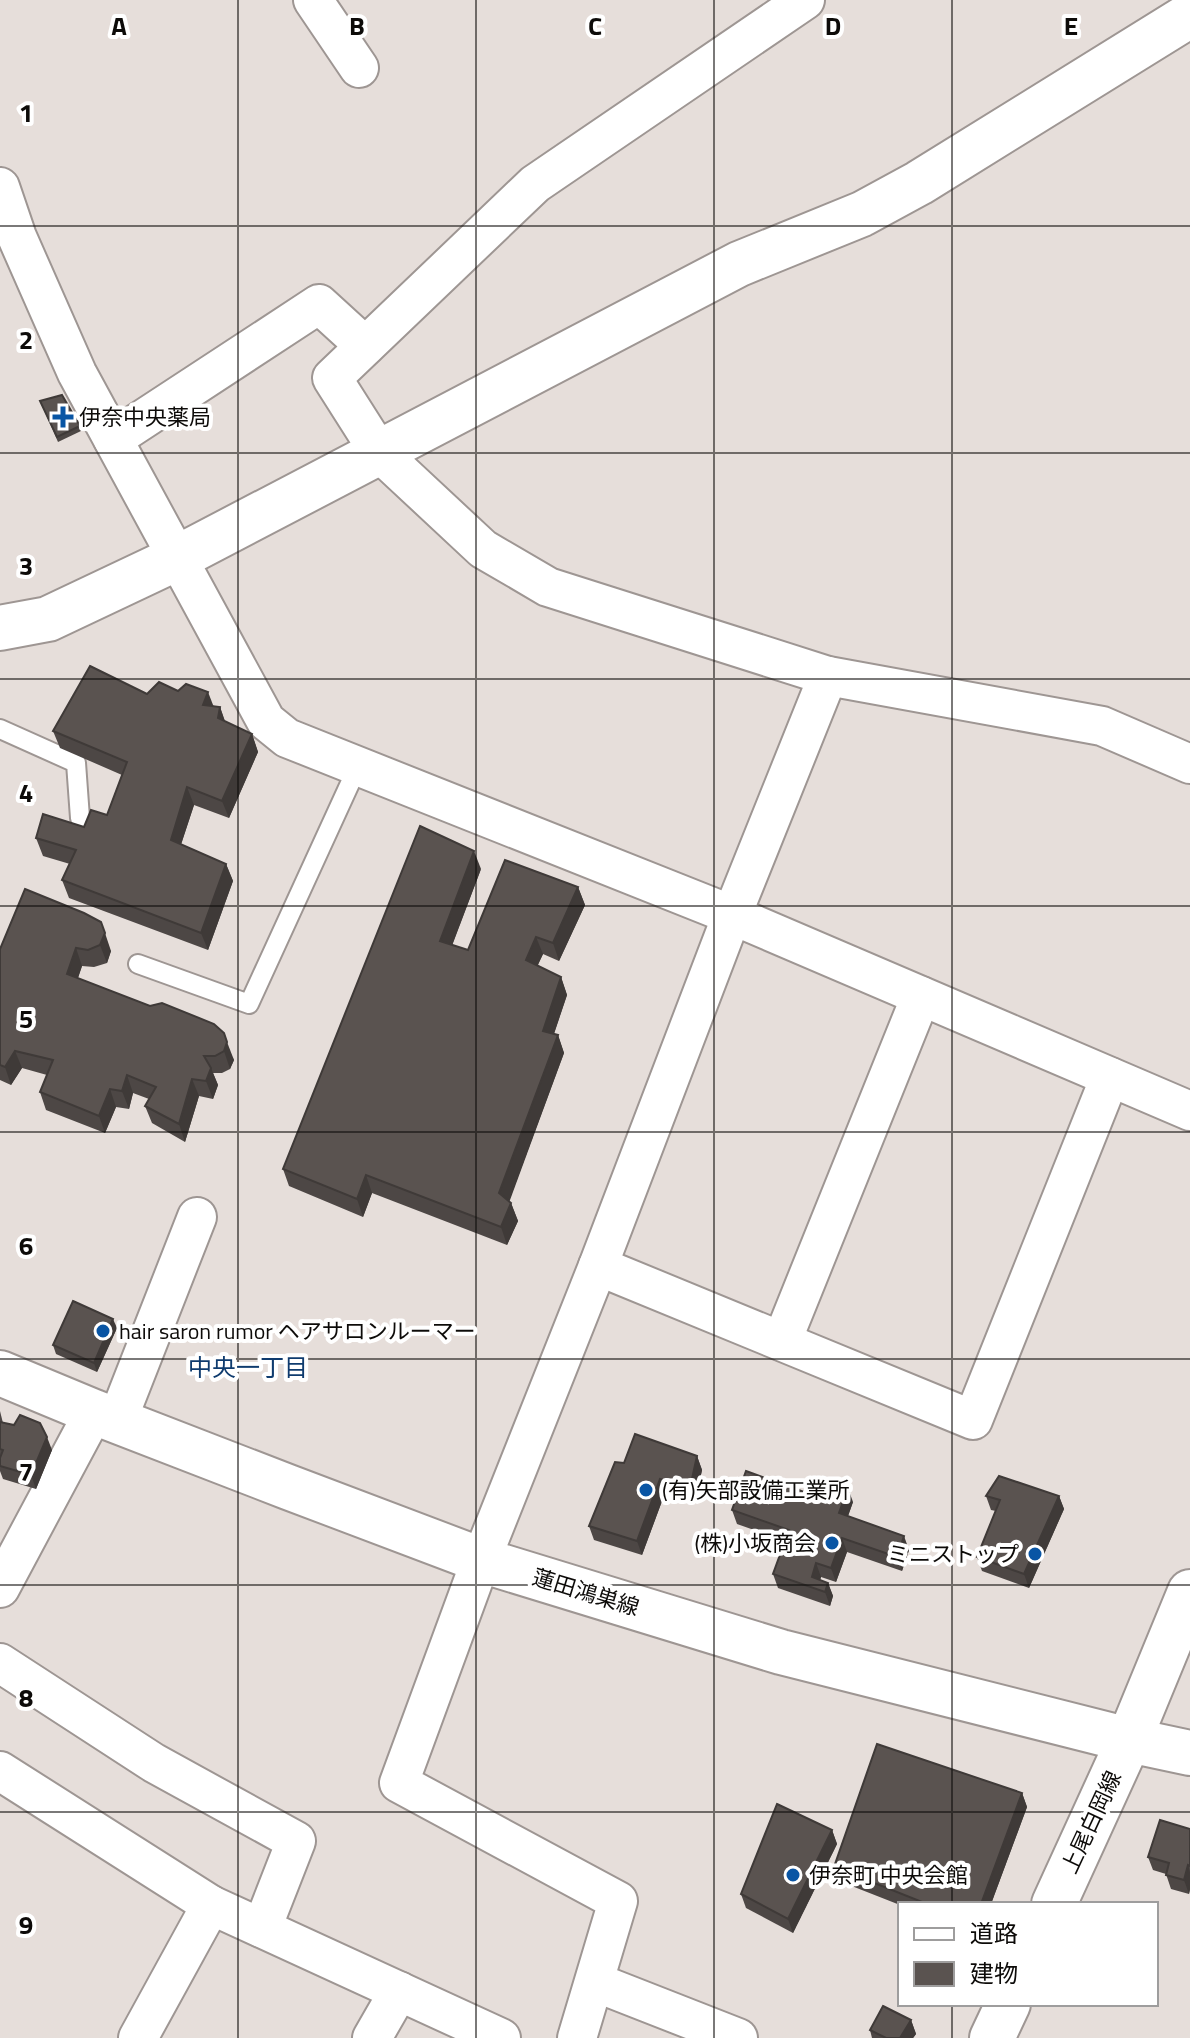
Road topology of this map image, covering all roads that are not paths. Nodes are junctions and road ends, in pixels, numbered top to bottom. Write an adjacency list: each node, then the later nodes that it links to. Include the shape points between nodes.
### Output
1 (313, 0): 4 (street)
2 (805, 0): 6 (street, via 535,184)
3 (1190, 15): 8 (street, via 862,214 739,264)
4 (359, 68)
5 (0, 187): 7 (street, via 71,360)
6 (365, 346): 7 (street, via 319,304); 8 (street, via 332,378)
7 (113, 439): 9 (street)
8 (379, 452): 9 (street); 11 (street, via 483,549 548,587)
9 (177, 558): 10 (street, via 48,619); 14 (street, via 266,721 287,738)
10 (0, 628)
11 (828, 676): 13 (street, via 1102,726); 16 (street)
12 (0, 729): 15 (lane, via 76,763)
13 (1190, 764)
14 (358, 766): 16 (street); 17 (lane, via 249,1004)
15 (80, 818)
16 (732, 915): 18 (street); 22 (street)
17 (138, 964)
18 (921, 996): 19 (street); 23 (street)
19 (1110, 1077): 20 (street); 23 (street, via 973,1420)
20 (1190, 1111)
21 (197, 1217): 25 (street)
22 (598, 1266): 23 (street); 26 (street)
23 (782, 1341)
24 (0, 1373): 25 (street, 蓮田鴻巣線)
25 (105, 1416): 26 (street, 蓮田鴻巣線); 27 (street)
26 (481, 1560): 30 (street, 蓮田鴻巣線, via 781,1652); 36 (street, via 399,1783 618,1901)
27 (0, 1588)
28 (1190, 1592): 30 (street, 上尾白岡線)
29 (0, 1663): 35 (street, via 154,1763 296,1841)
30 (1129, 1740): 31 (street, 蓮田鴻巣線); 33 (street, 上尾白岡線)
31 (1190, 1753)
32 (0, 1771): 34 (street)
33 (1055, 1902)
34 (211, 1905): 35 (street); 39 (street)
35 (262, 1928): 37 (street)
36 (595, 1982): 42 (street); 43 (street)
37 (399, 1991): 40 (street); 41 (street)
38 (1007, 2006): 44 (street)
39 (138, 2038)
40 (372, 2038)
41 (501, 2038)
42 (577, 2038)
43 (738, 2038)
44 (992, 2038)

